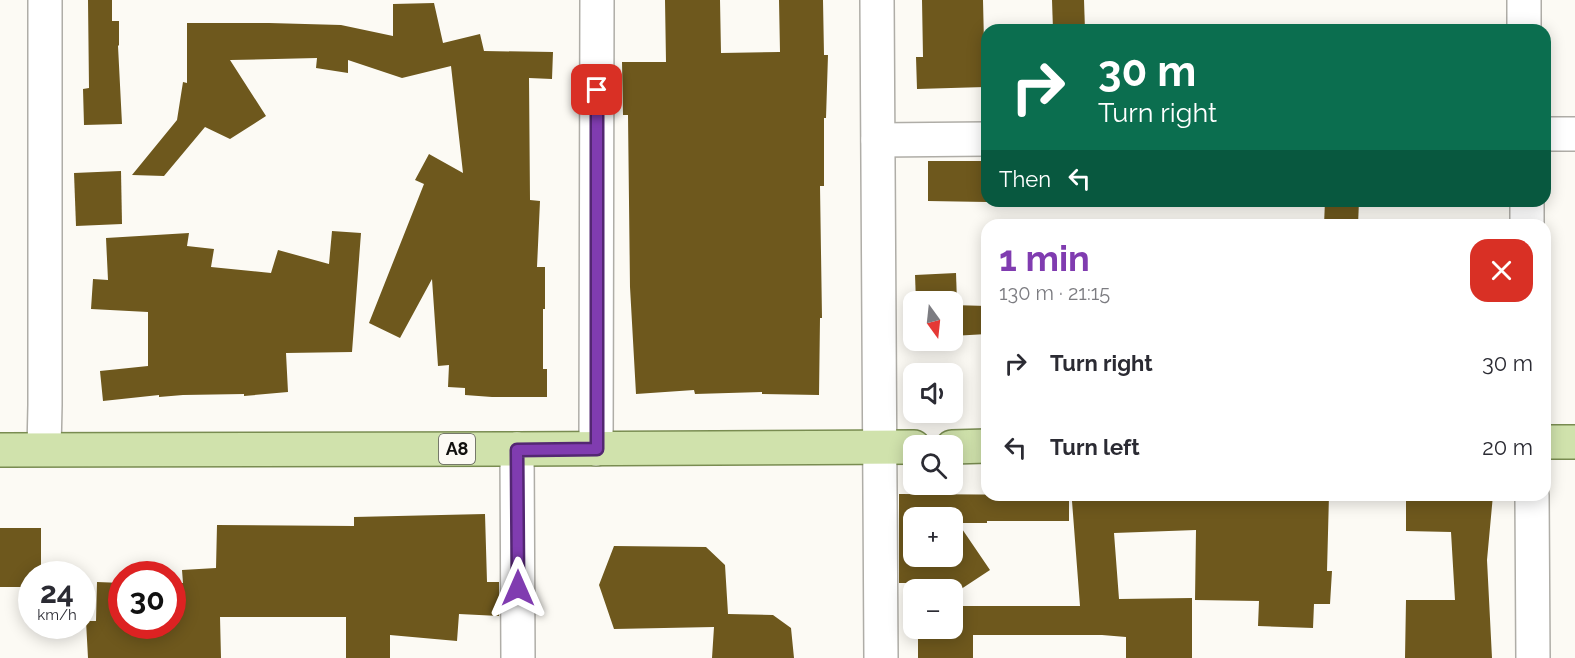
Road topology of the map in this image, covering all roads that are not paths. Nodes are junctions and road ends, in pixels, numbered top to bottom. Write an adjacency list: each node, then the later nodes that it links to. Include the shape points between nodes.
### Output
1 (45, 0): 18 (street)
2 (597, 0): 16 (street)
3 (877, 0): 9 (street)
4 (1524, 0): 5 (street)
5 (1524, 24)
6 (1551, 134): 7 (street)
7 (1575, 134)
8 (981, 139): 9 (street)
9 (878, 140): 13 (street)
10 (1551, 442): 11 (main road)
11 (1575, 442)
12 (981, 446): 15 (main road)
13 (879, 447): 14 (main road, A8); 16 (main road, A8); 22 (street)
14 (903, 447)
15 (963, 447)
16 (597, 449): 19 (main road, A8)
17 (0, 450): 18 (main road, A8)
18 (44, 450): 19 (main road, A8)
19 (517, 450): 21 (street)
20 (1532, 501): 23 (street)
21 (518, 658)
22 (880, 658)
23 (1533, 658)

